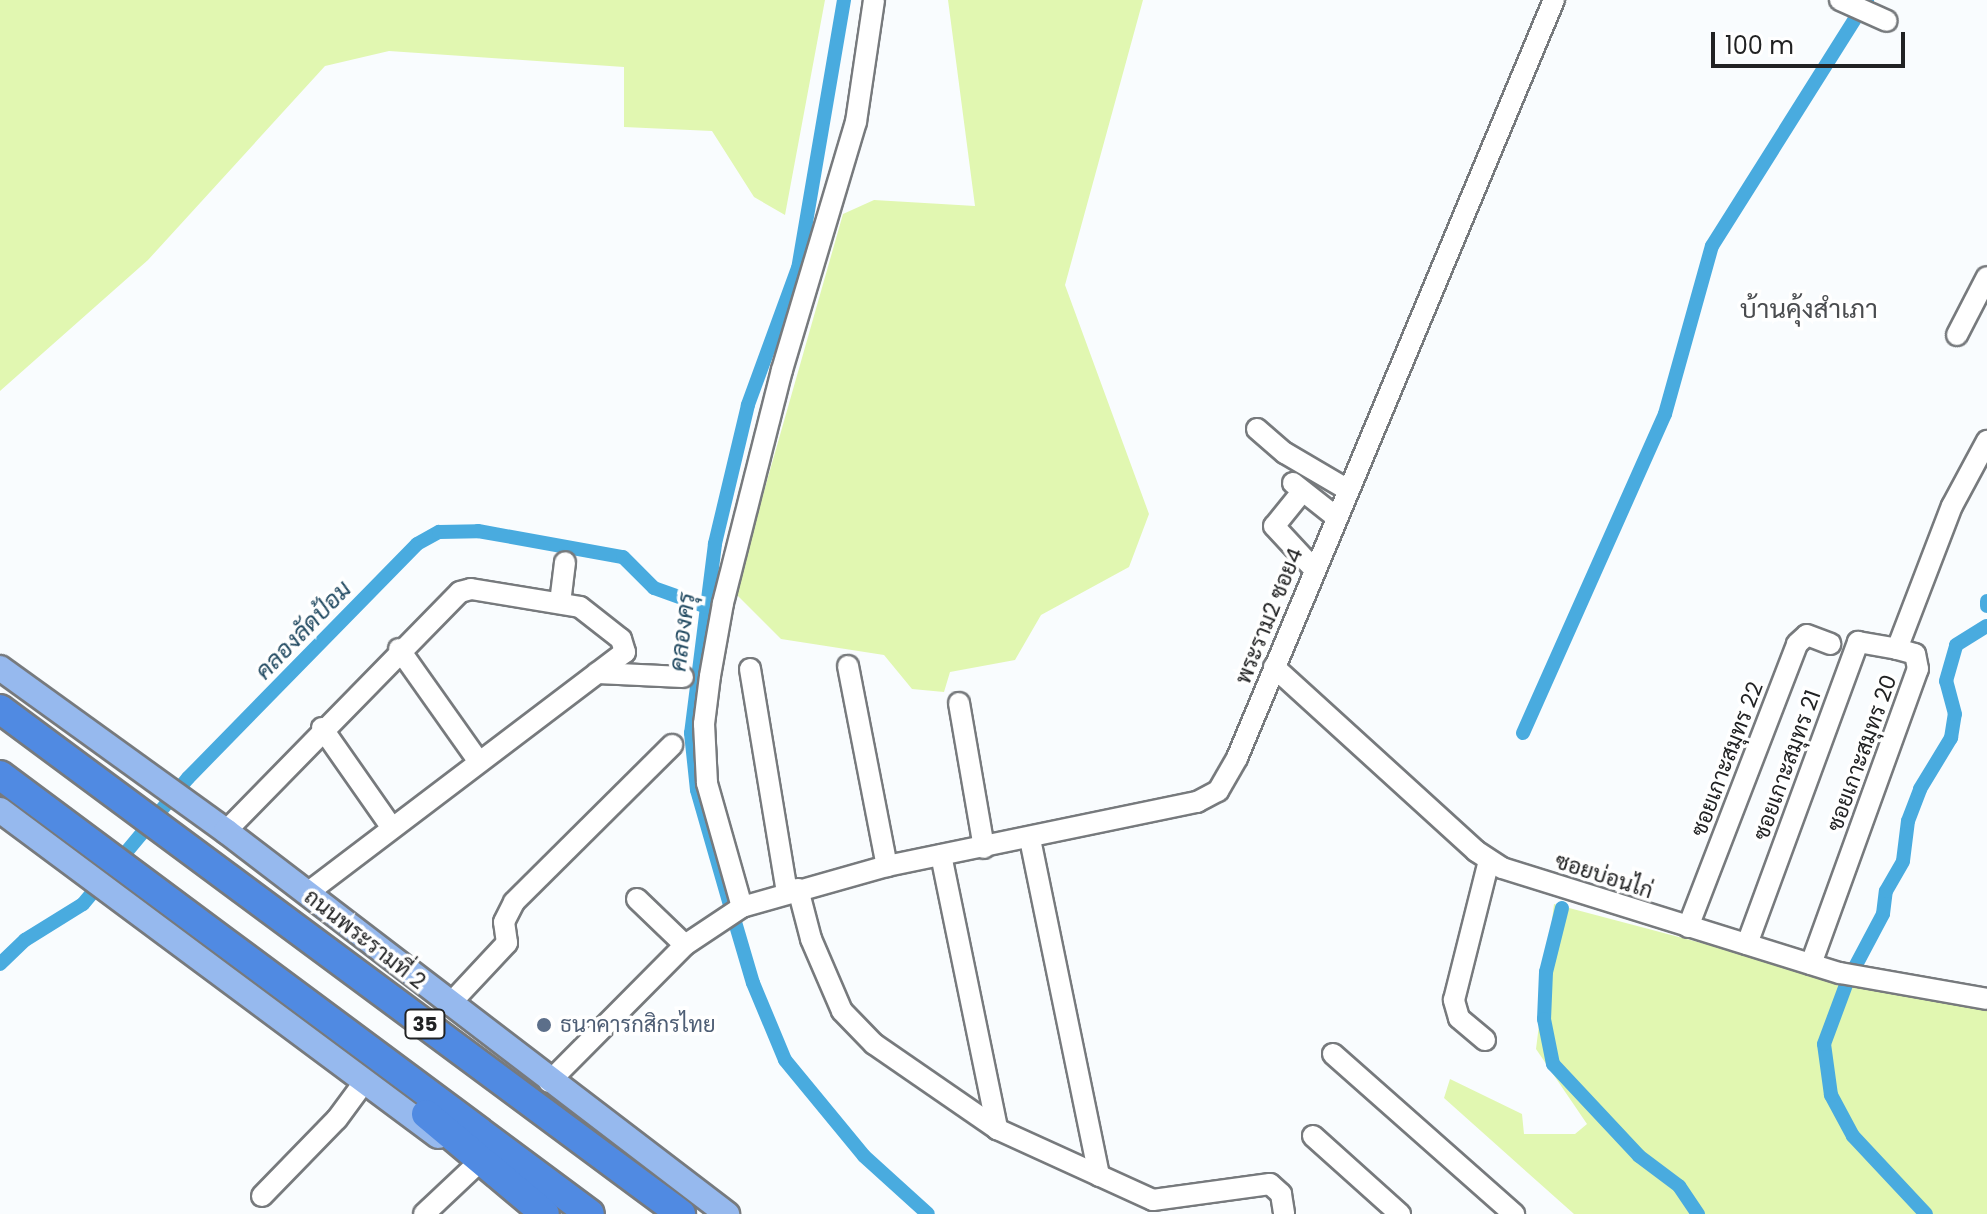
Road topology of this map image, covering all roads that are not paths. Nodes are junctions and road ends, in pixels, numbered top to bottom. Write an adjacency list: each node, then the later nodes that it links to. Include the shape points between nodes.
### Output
1 (874, 0): 42 (street, via 856,122 782,370 723,603 710,676 704,724 707,783)
2 (1554, 0): 9 (street, พระราม2 ซอย4)
3 (1842, 1): 4 (street)
4 (1882, 18)
5 (1985, 285): 6 (street)
6 (1957, 335)
7 (1257, 429): 9 (street, via 1285,453)
8 (1987, 441): 16 (street, ซอยเกาะสมุทร 20, via 1952,506)
9 (1348, 490): 10 (street, พระราม2 ซอย4)
10 (1336, 517): 12 (street, พระราม2 ซอย4); 12 (street, via 1295,490 1274,526)
11 (565, 562): 13 (street)
12 (1314, 569): 18 (street, พระราม2 ซอย4)
13 (560, 603): 15 (street, via 471,589 460,592); 21 (street, via 594,614 625,645 625,652)
14 (1830, 644): 43 (street, ซอยเกาะสมุทร 22, via 1807,635 1797,644)
15 (399, 649): 25 (street); 27 (street)
16 (1897, 649): 44 (street, ซอยเกาะสมุทร 21, via 1858,642); 46 (street, ซอยเกาะสมุทร 20, via 1915,654 1918,669)
17 (848, 666): 37 (street)
18 (1274, 667): 32 (street, พระราม2 ซอย4, via 1218,791 1197,802); 35 (street, ซอยบ่อนไก่)
19 (0, 668): 31 (main road, ถนนพระรามที่ 2 / 35)
20 (750, 669): 39 (street)
21 (597, 673): 22 (street); 27 (street)
22 (683, 677)
23 (959, 703): 33 (street)
24 (0, 709): 61 (highway, ถนนพระรามที่ 2 / 35)
25 (322, 728): 30 (street); 31 (street)
26 (672, 745): 48 (street, via 514,902 504,922 507,943)
27 (479, 762): 30 (street)
28 (0, 775): 36 (highway, 35)
29 (0, 810): 36 (main road, 35)
30 (392, 828): 40 (street)
31 (226, 831): 40 (main road, ถนนพระรามที่ 2 / 35)
32 (1030, 839): 33 (street, พระราม2 ซอย4); 56 (street)
33 (984, 848): 34 (street, พระราม2 ซอย4)
34 (941, 855): 37 (street, พระราม2 ซอย4); 53 (street)
35 (1489, 861): 43 (street, ซอยบ่อนไก่); 49 (street, via 1454,1000 1459,1018)
36 (97, 864): 38 (highway, 35)
37 (887, 866): 39 (street, พระราม2 ซอย4)
38 (129, 883): 51 (main road, 35); 58 (highway); 60 (highway, 35)
39 (793, 890): 42 (street, พระราม2 ซอย4); 53 (street, via 842,1011 874,1044)
40 (306, 894): 48 (main road, ถนนพระรามที่ 2 / 35)
41 (637, 899): 45 (street)
42 (740, 909): 45 (street, พระราม2 ซอย4)
43 (1688, 927): 44 (street, ซอยบ่อนไก่)
44 (1747, 944): 46 (street, ซอยบ่อนไก่)
45 (685, 945): 52 (street)
46 (1811, 964): 47 (street, ซอยบ่อนไก่)
47 (1987, 999)
48 (449, 1005): 52 (main road, ถนนพระรามที่ 2 / 35)
49 (1485, 1040)
50 (1333, 1054): 65 (street)
51 (365, 1081): 55 (main road, 35); 57 (street, via 337,1119)
52 (549, 1082): 62 (main road, ถนนพระรามที่ 2 / 35)
53 (997, 1129): 56 (street)
54 (1313, 1136): 64 (street)
55 (476, 1165): 58 (main road, 35); 59 (street)
56 (1099, 1176): 63 (street, via 1153,1200 1270,1184 1281,1194)
57 (262, 1196)
58 (534, 1213)
59 (424, 1214)
60 (590, 1214)
61 (681, 1214)
62 (727, 1214)
63 (1284, 1214)
64 (1400, 1214)
65 (1514, 1214)

